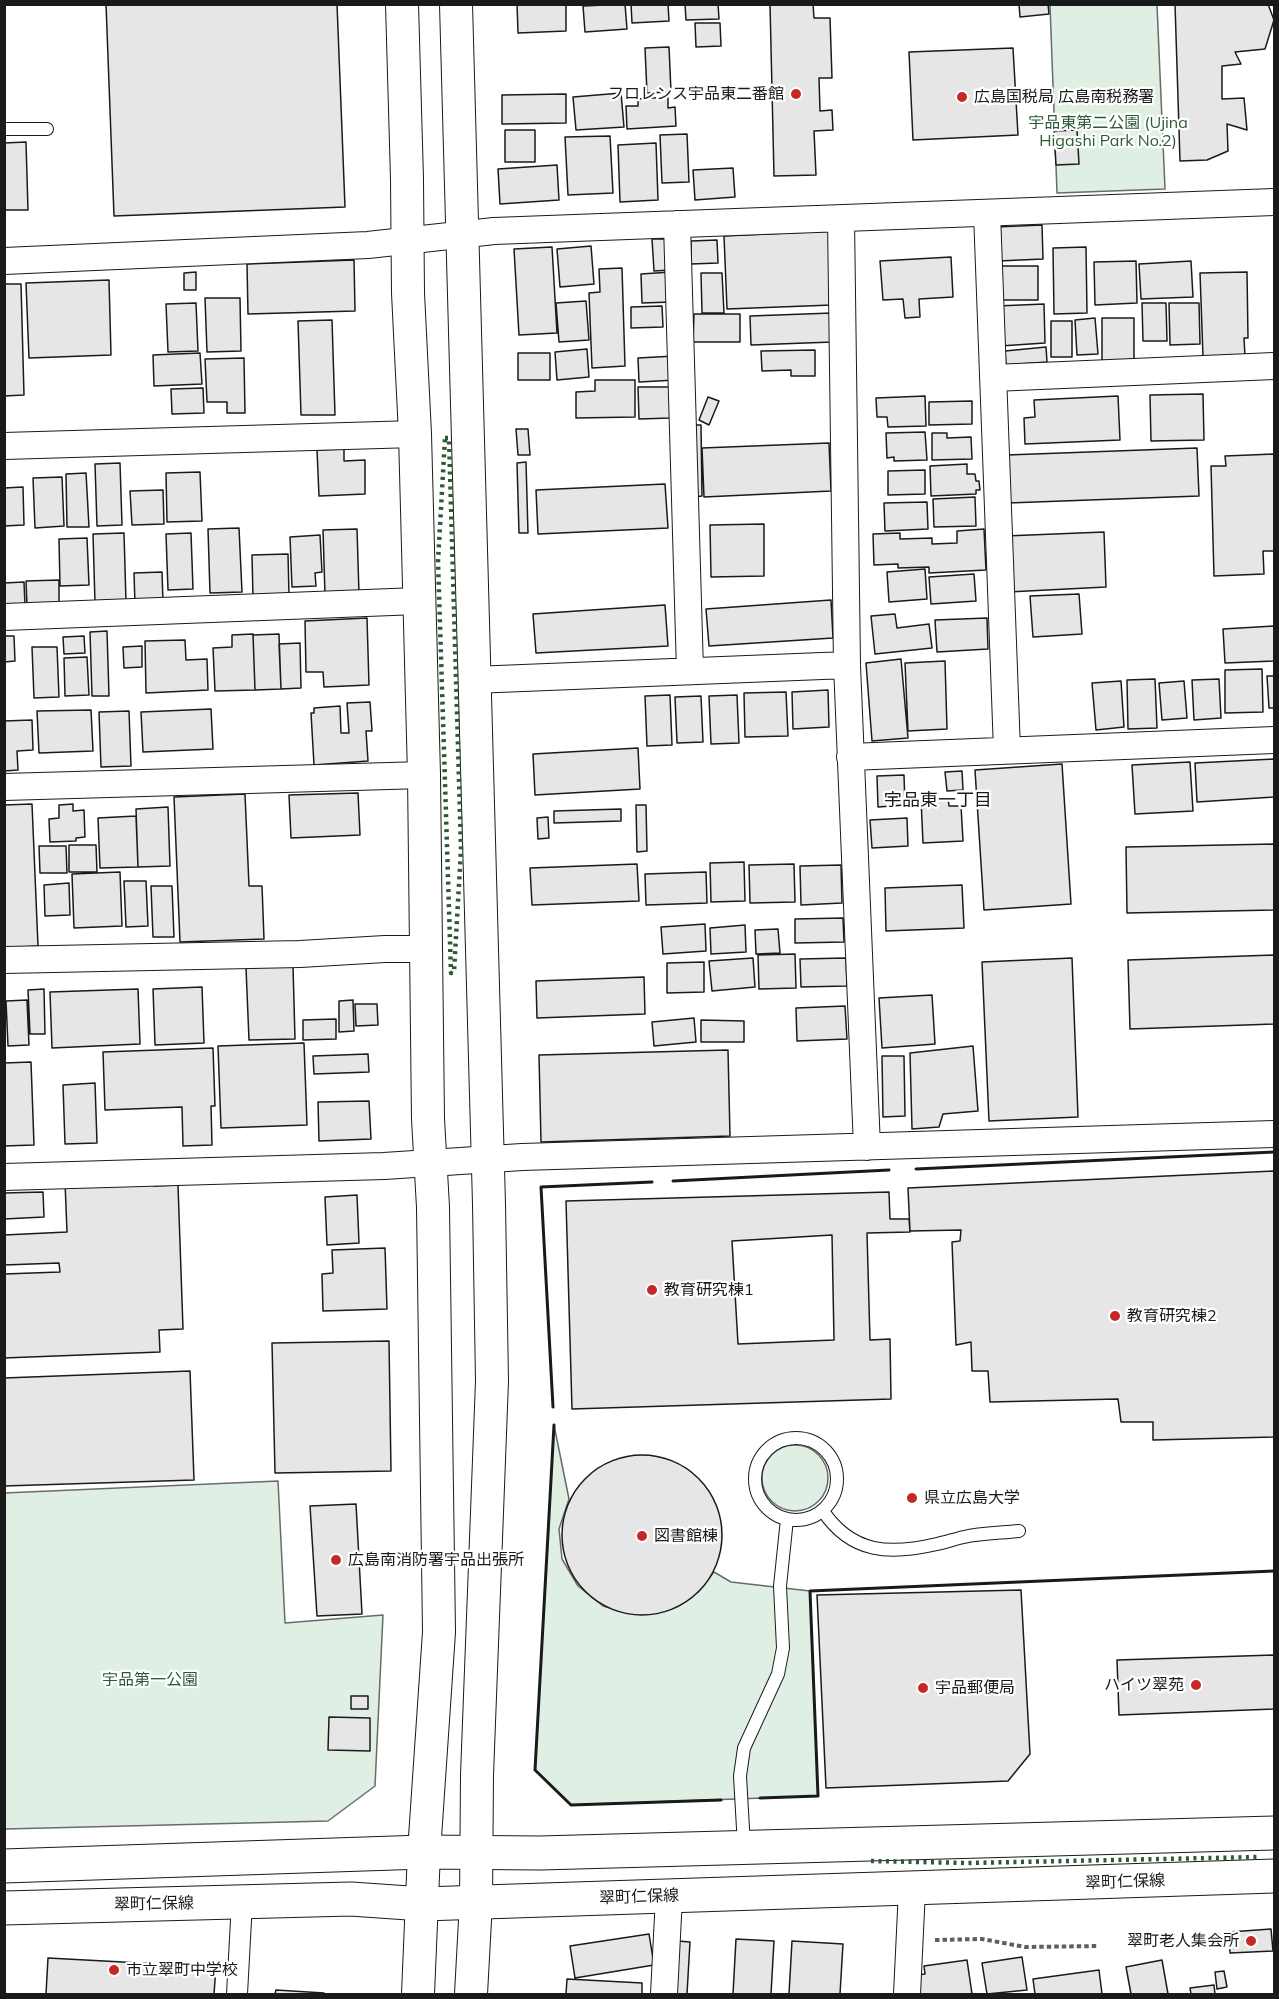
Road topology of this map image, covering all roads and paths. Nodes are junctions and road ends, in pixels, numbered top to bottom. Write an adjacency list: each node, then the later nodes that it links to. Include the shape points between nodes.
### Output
1 (402, 4): 10 (street)
2 (456, 4): 9 (street)
3 (4, 129): 4 (lane)
4 (47, 129)
5 (1275, 202): 6 (street)
6 (987, 213): 7 (street); 13 (street)
7 (841, 219): 8 (street); 18 (street)
8 (677, 224): 9 (street); 19 (street)
9 (462, 234): 10 (street); 20 (street)
10 (408, 240): 11 (street); 14 (street)
11 (4, 261)
12 (1275, 366): 13 (street)
13 (993, 378): 22 (street)
14 (415, 434): 15 (street); 16 (street)
15 (4, 446)
16 (418, 601): 17 (street); 24 (street)
17 (4, 617)
18 (847, 665): 19 (street); 23 (street)
19 (690, 671): 20 (street)
20 (473, 680): 30 (street)
21 (1275, 740): 22 (street)
22 (1007, 750): 23 (street)
23 (850, 757): 29 (street)
24 (424, 775): 25 (street); 26 (street)
25 (4, 787)
26 (427, 949): 27 (street); 31 (street)
27 (4, 960)
28 (1275, 1134): 29 (street)
29 (867, 1147): 30 (street)
30 (487, 1158): 31 (street); 39 (street, via 492,1381)
31 (432, 1163): 32 (street); 38 (street, via 439,1632)
32 (4, 1177)
33 (823, 1511): 34 (lane, via 808,1518); 34 (lane, via 837,1483 828,1452 816,1443 784,1440 769,1448 755,1476 765,1506); 35 (lane, via 833,1525 859,1543 884,1551)
34 (787, 1519): 37 (lane, via 780,1586 783,1648 778,1674 744,1748 740,1776)
35 (1019, 1532)
36 (1275, 1833): 37 (main road)
37 (745, 1848): 39 (main road)
38 (424, 1852): 39 (main road); 40 (main road); 46 (street)
39 (476, 1854): 45 (street)
40 (4, 1866)
41 (1275, 1876): 42 (main road, 翠町仁保線)
42 (912, 1890): 43 (main road, 翠町仁保線); 48 (street)
43 (669, 1896): 45 (main road, 翠町仁保線); 53 (street)
44 (242, 1902): 46 (main road, 翠町仁保線, via 351,1899); 47 (main road, 翠町仁保線); 50 (street)
45 (476, 1902): 46 (main road, 翠町仁保線); 52 (street)
46 (423, 1904): 51 (street)
47 (4, 1908)
48 (909, 1940): 49 (path, via 982,1939 1025,1947); 54 (street)
49 (1098, 1946)
50 (237, 1995)
51 (418, 1995)
52 (471, 1995)
53 (664, 1995)
54 (907, 1995)

